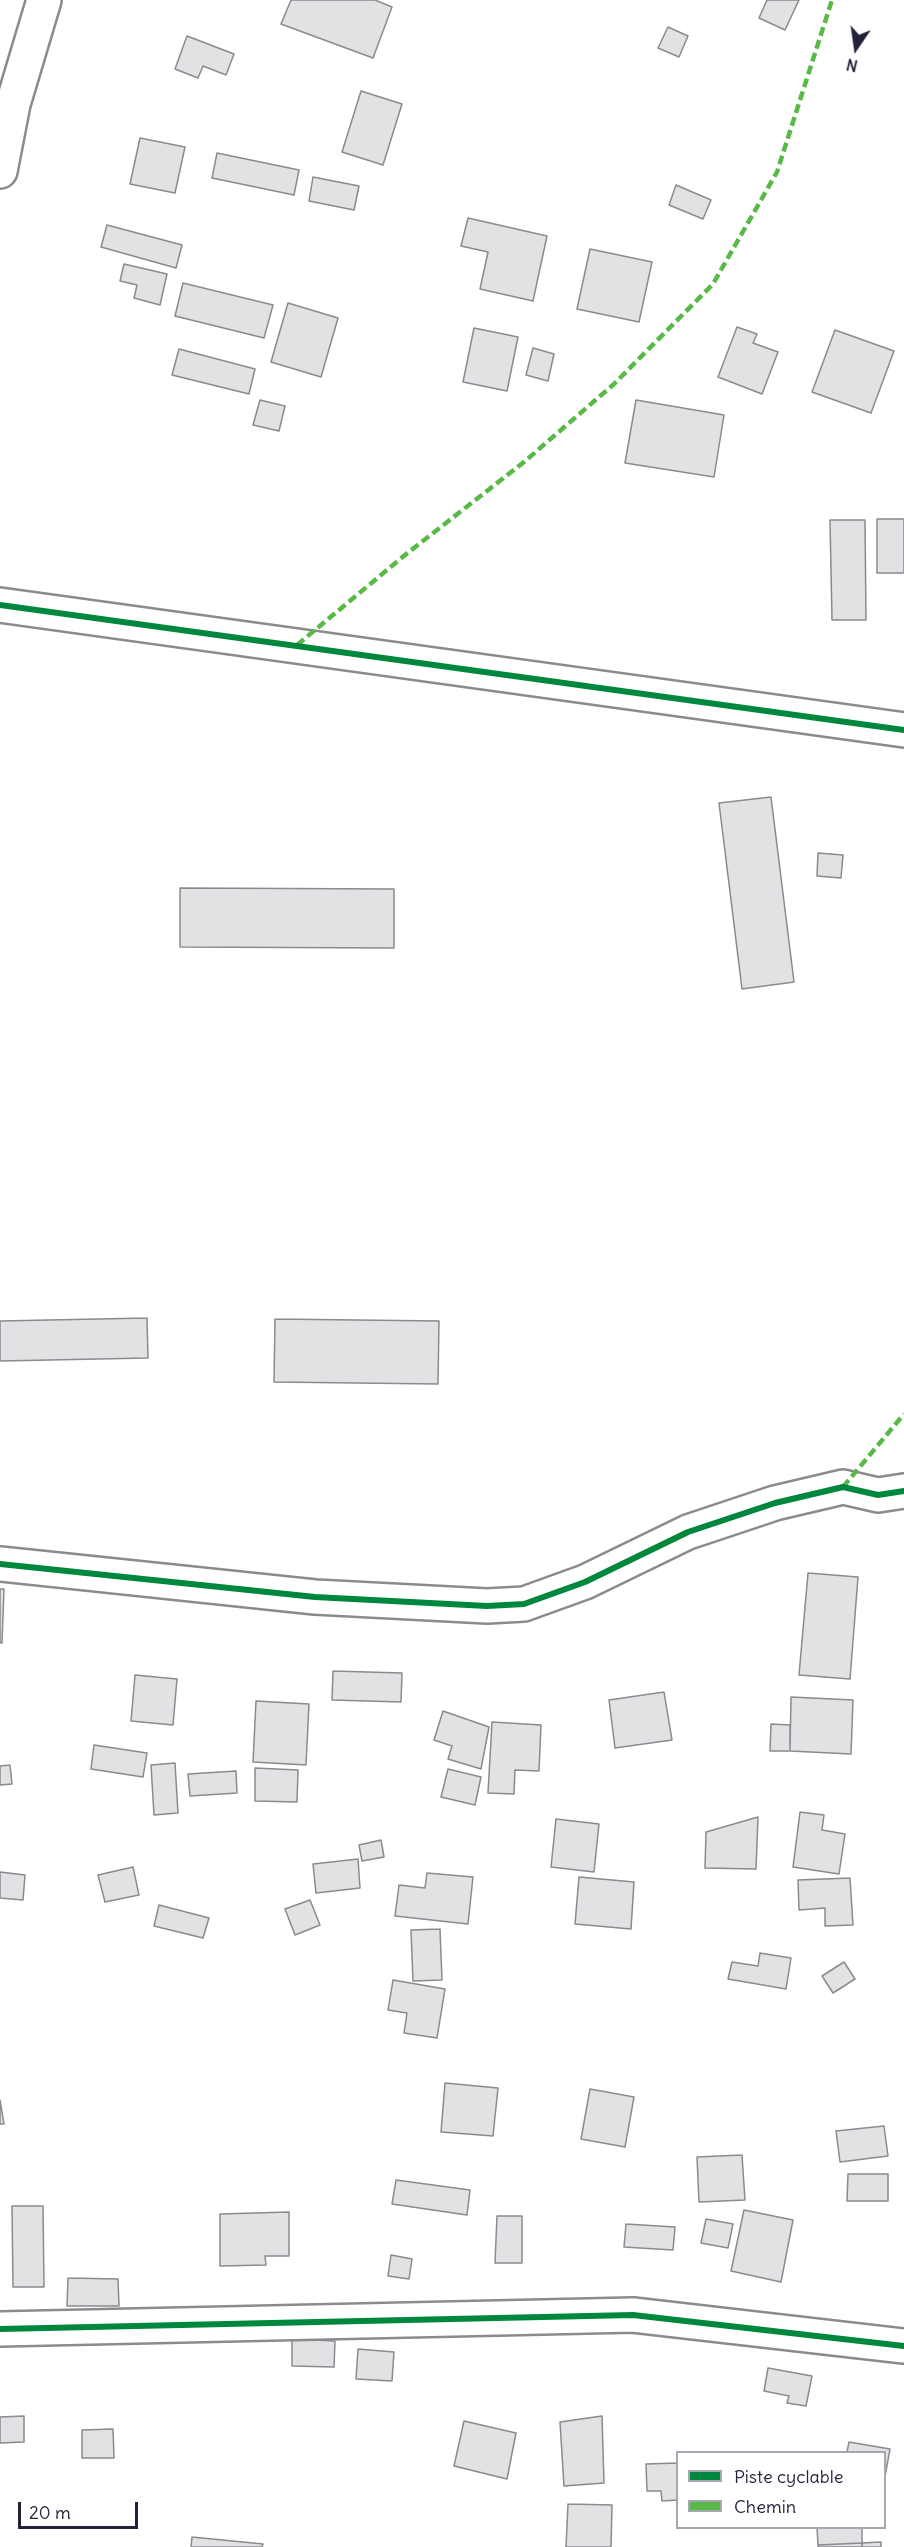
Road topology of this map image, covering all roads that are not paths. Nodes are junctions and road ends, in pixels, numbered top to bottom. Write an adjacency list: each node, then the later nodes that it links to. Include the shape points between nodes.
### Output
1 (44, 0): 2 (street, via 13,104)
2 (0, 171)
3 (0, 605): 4 (street)
4 (904, 730)
5 (904, 1491): 6 (street, via 878,1495 843,1487 775,1503 688,1532 585,1582 524,1604 488,1606 315,1597)
6 (0, 1564)
7 (0, 2329): 8 (street, via 633,2314)
8 (904, 2346)

